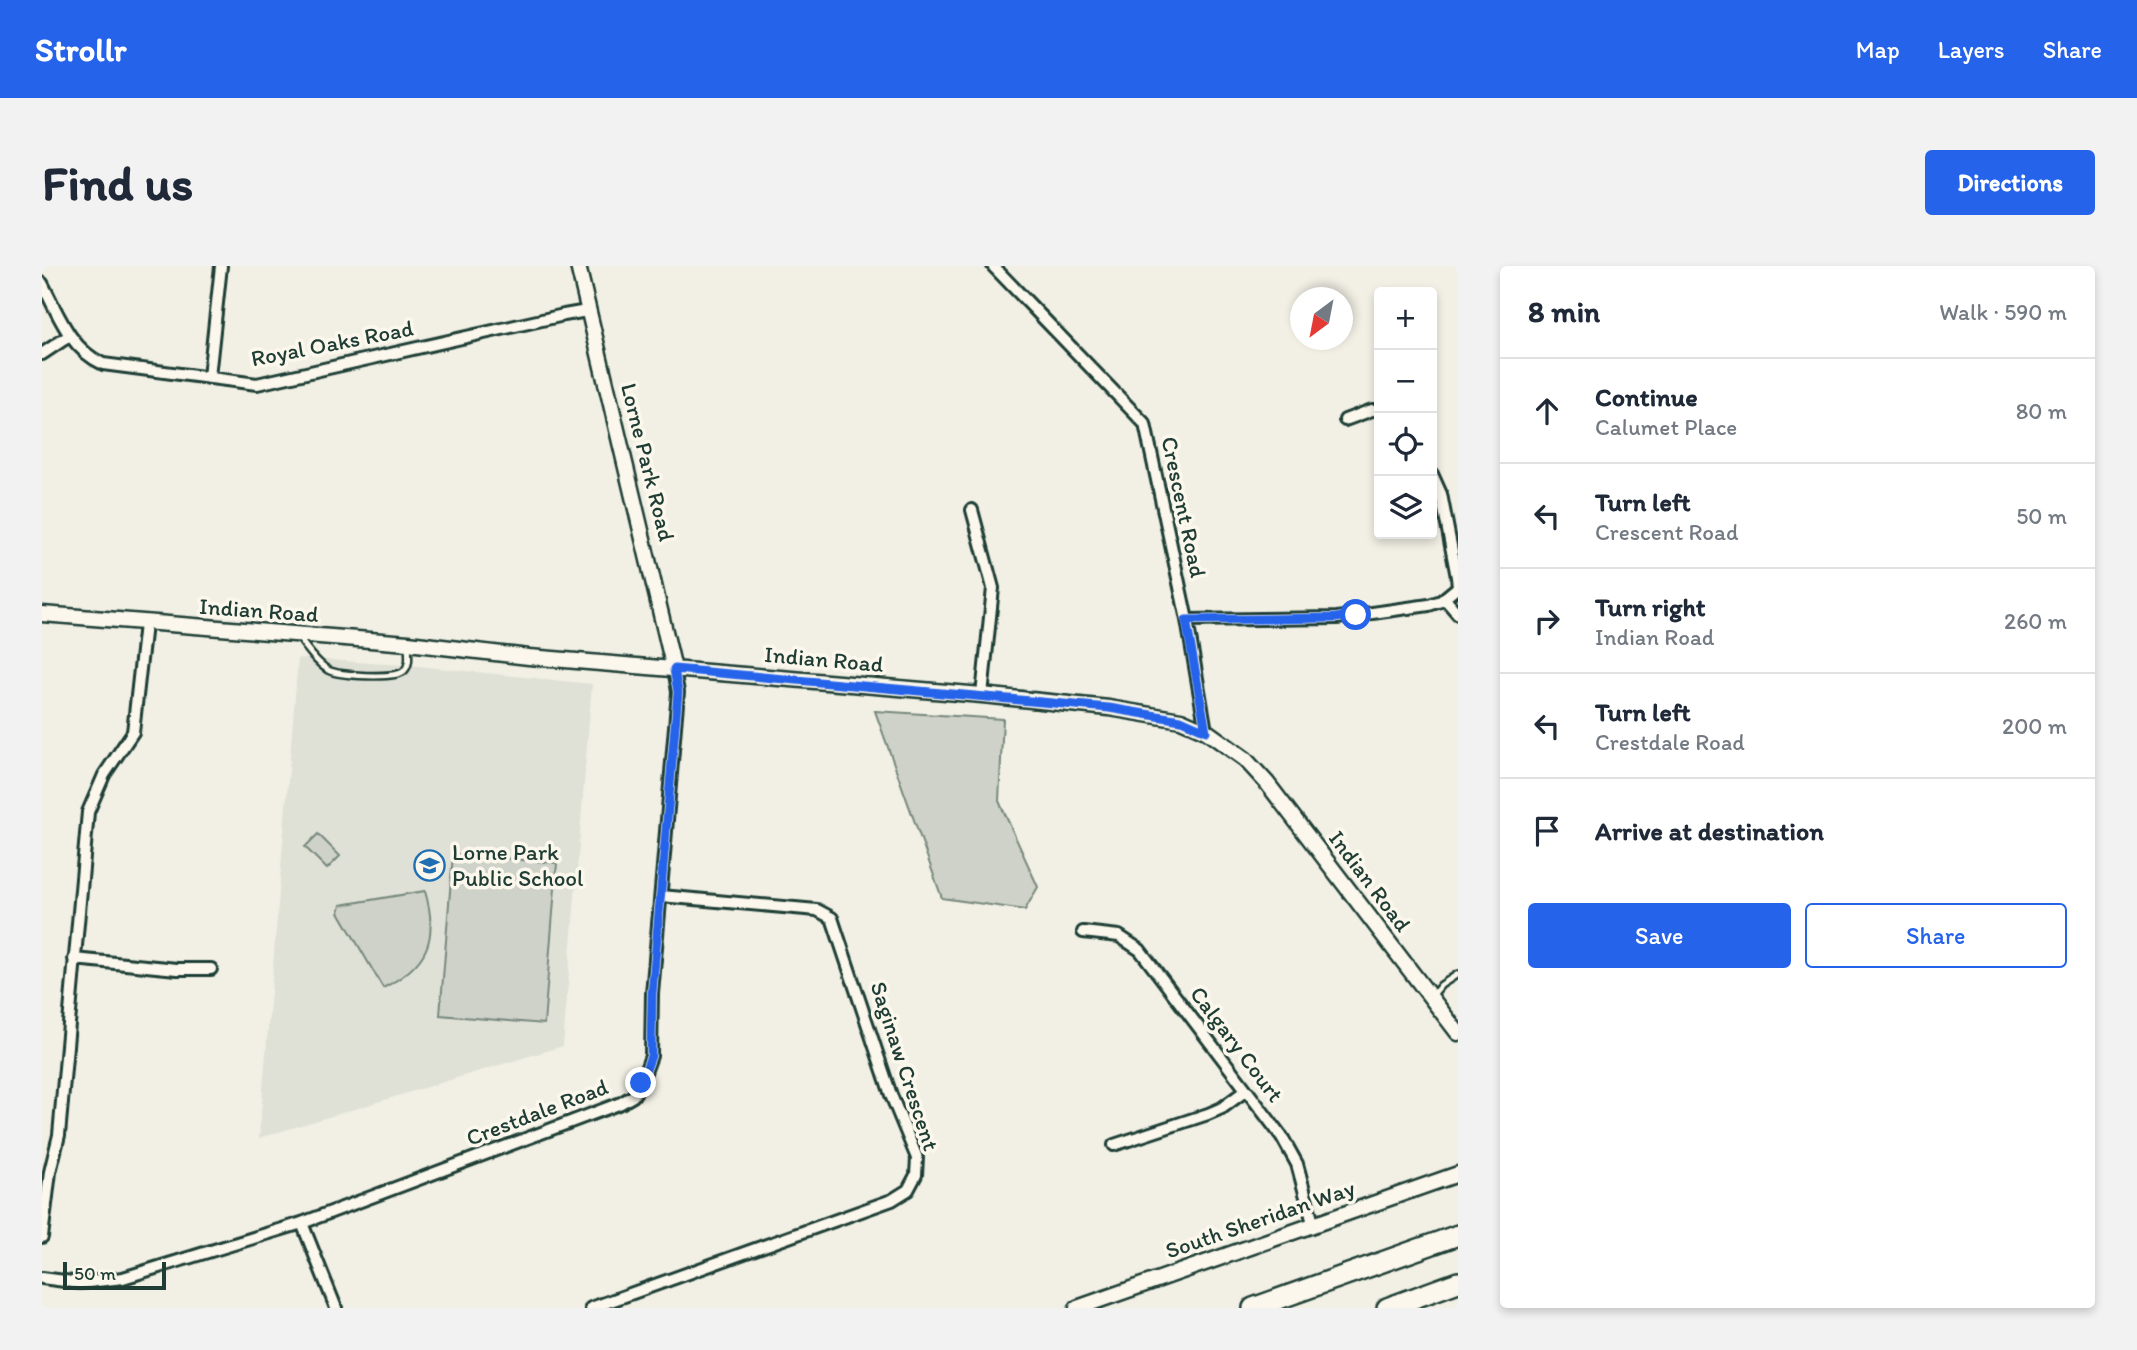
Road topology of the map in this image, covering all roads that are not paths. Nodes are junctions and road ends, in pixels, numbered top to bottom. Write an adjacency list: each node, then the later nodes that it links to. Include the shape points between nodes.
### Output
1 (221, 266): 8 (street)
2 (578, 266): 5 (street, Lorne Park Road)
3 (993, 266): 16 (street, Crescent Road, via 1145,424)
4 (42, 283): 6 (street, Royal Oaks Road)
5 (587, 311): 8 (street, Royal Oaks Road, via 257,383); 20 (street, Lorne Park Road)
6 (69, 336): 7 (street); 8 (street, Royal Oaks Road, via 92,359 103,363)
7 (42, 354)
8 (209, 377)
9 (1374, 410): 10 (street)
10 (1346, 420)
11 (1433, 476): 13 (street, via 1441,494 1458,587)
12 (972, 510): 21 (street, via 993,589)
13 (1445, 599): 15 (street); 16 (street, via 1336,618)
14 (42, 614): 17 (street, Indian Road)
15 (1458, 614)
16 (1186, 620): 22 (street, Crescent Road)
17 (145, 624): 18 (street, Indian Road); 25 (street, via 132,732 104,775 88,812)
18 (296, 635): 19 (street, Indian Road); 19 (lane, via 320,664 343,674 397,676 409,663)
19 (408, 643): 20 (street, Indian Road)
20 (674, 669): 21 (street, Indian Road); 23 (street, Crestdale Road, via 678,692)
21 (982, 695): 22 (street, Indian Road, via 1109,708 1181,720)
22 (1206, 731): 28 (street, Indian Road, via 1245,759 1267,783)
23 (661, 896): 33 (street, Crestdale Road, via 651,1056 633,1096); 40 (street, Saginaw Crescent, via 817,910 832,918 917,1158 916,1175 908,1190 892,1200)
24 (1083, 932): 30 (street, Calgary Court, via 1119,936 1140,950)
25 (74, 959): 26 (street); 36 (street, via 59,1135)
26 (211, 969)
27 (1458, 974): 28 (lane)
28 (1431, 998): 29 (street, Indian Road)
29 (1458, 1033)
30 (1245, 1091): 31 (street, via 1208,1114); 34 (street, Calgary Court, via 1297,1164)
31 (1114, 1145)
32 (1458, 1174): 34 (street, South Sheridan Way)
33 (302, 1223): 37 (street, Crestdale Road, via 123,1278 80,1283); 39 (street)
34 (1313, 1223): 41 (street, South Sheridan Way)
35 (1458, 1234): 42 (highway)
36 (42, 1237)
37 (42, 1278)
38 (1458, 1282): 43 (highway)
39 (336, 1308)
40 (591, 1308)
41 (1077, 1308)
42 (1253, 1308)
43 (1387, 1308)

